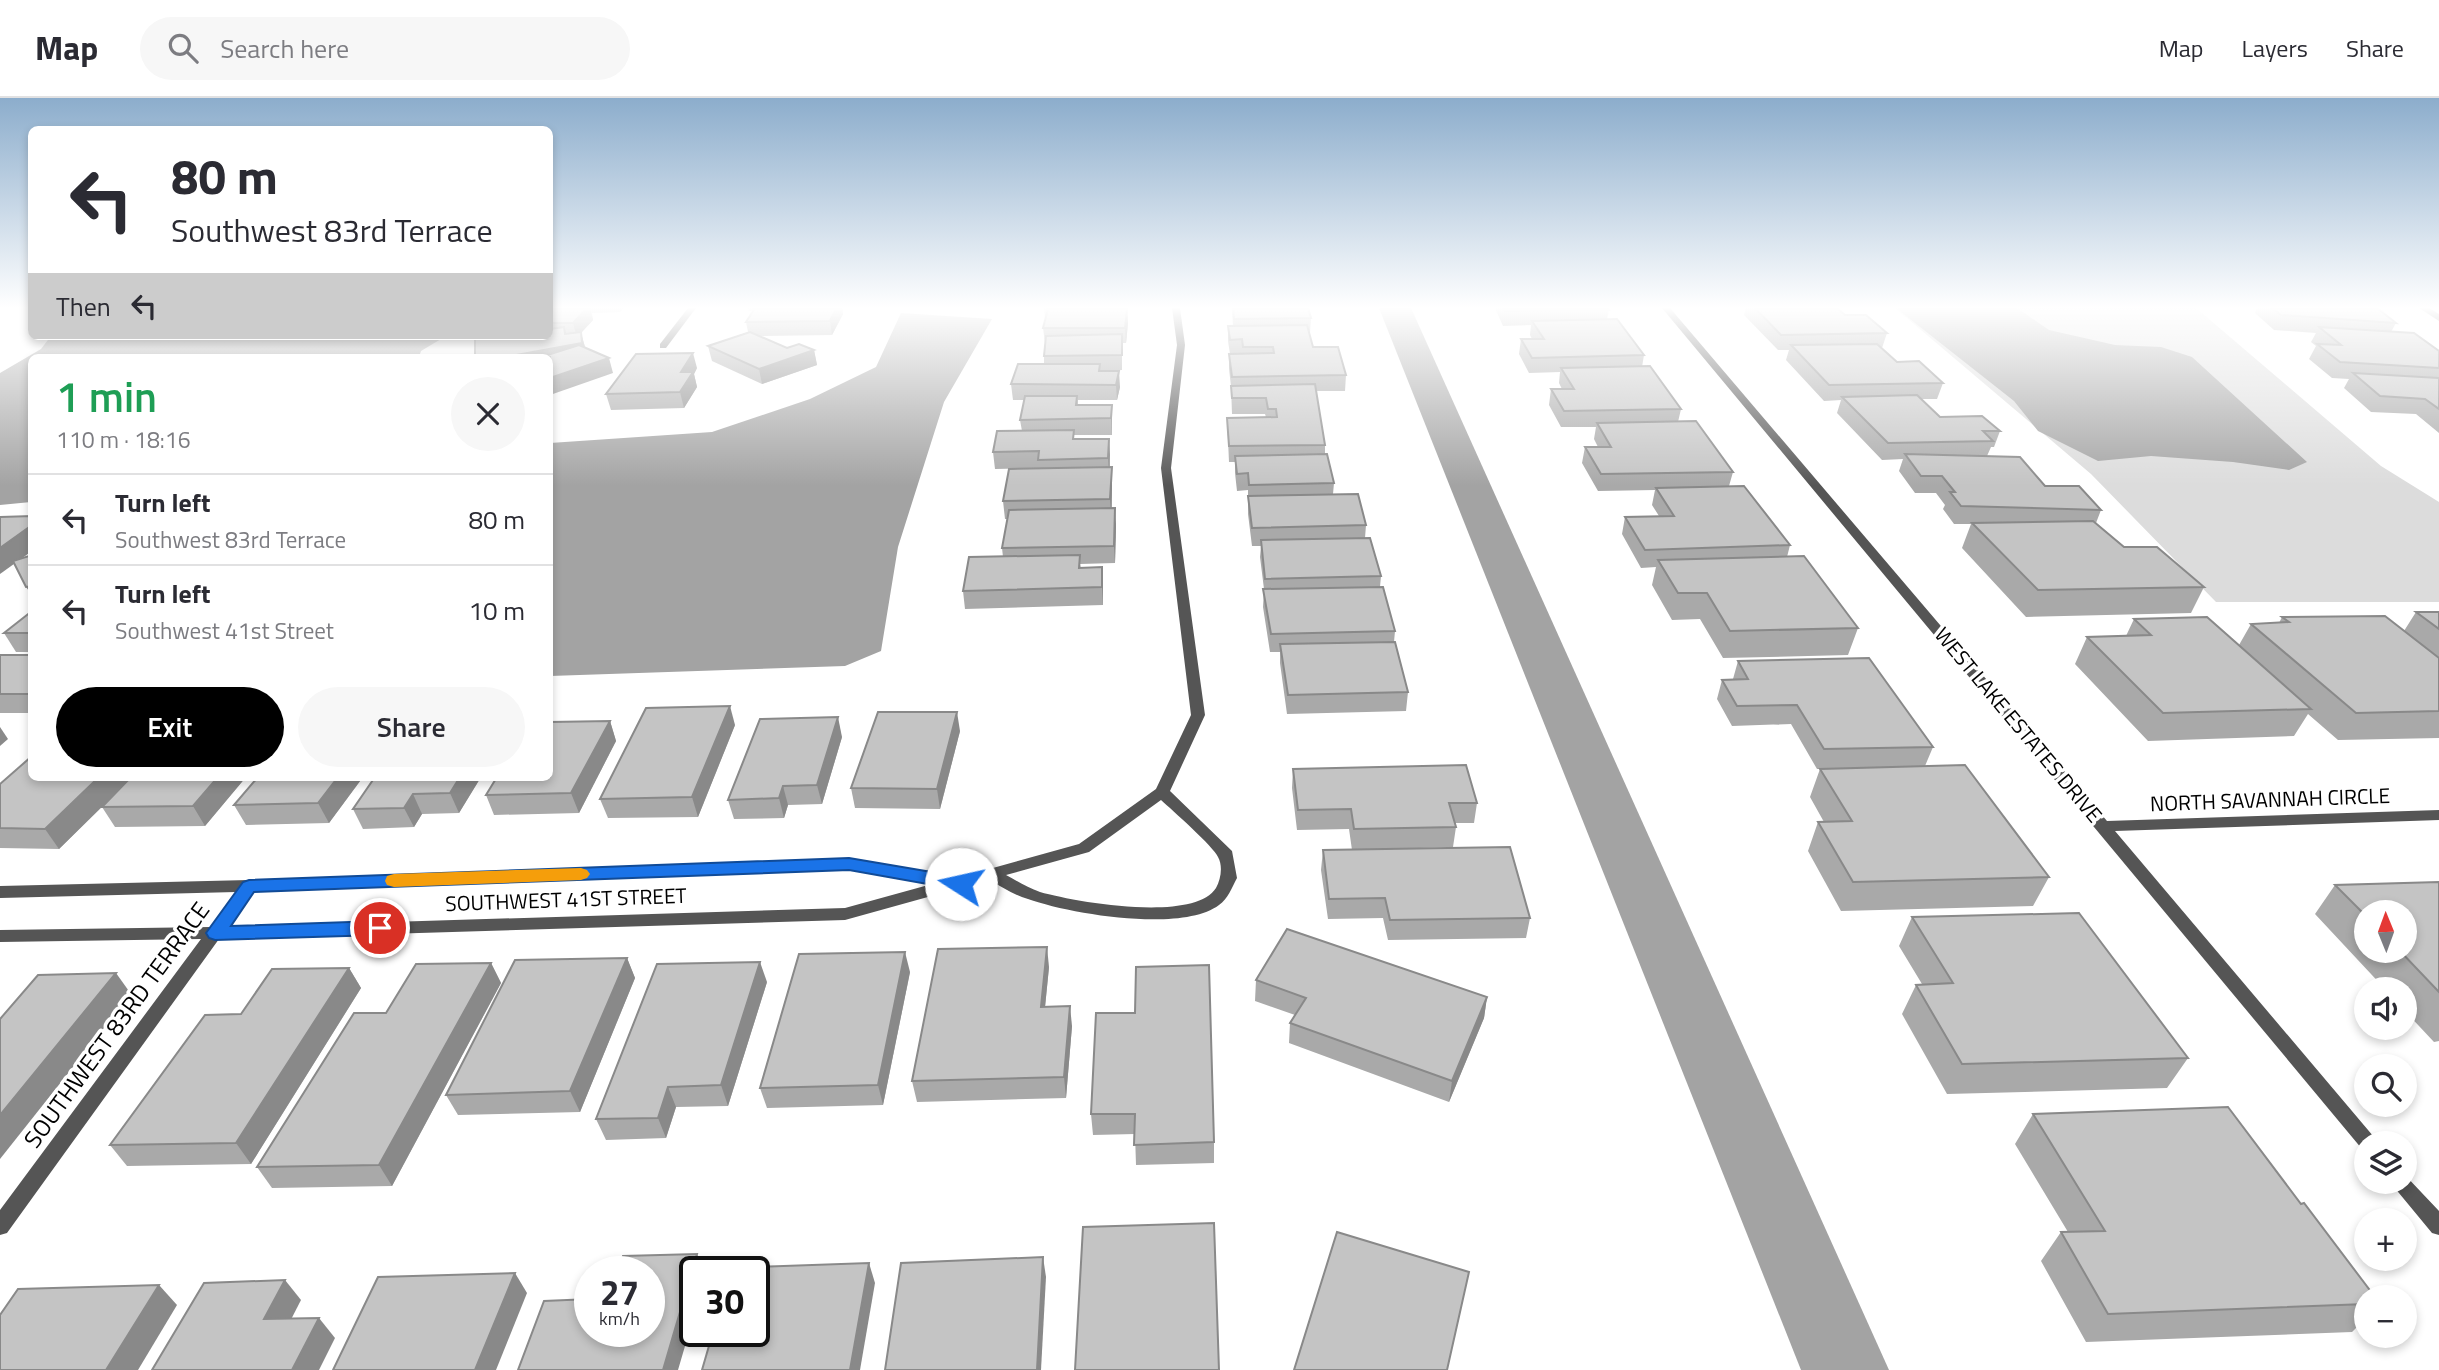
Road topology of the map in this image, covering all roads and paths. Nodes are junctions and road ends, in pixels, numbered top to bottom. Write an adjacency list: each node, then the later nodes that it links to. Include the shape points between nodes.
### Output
1 (1178, 367): 3 (street, via 1166,468 1198,715)
2 (1716, 367): 5 (street, WEST LAKE ESTATES DRIVE)
3 (1162, 792): 6 (street, SOUTHWEST 41ST STREET, via 1084,848); 6 (street, via 1226,855 1229,878 1214,901 1184,914 1086,907 1034,895)
4 (2439, 816): 5 (street, NORTH SAVANNAH CIRCLE)
5 (2103, 826): 12 (street, WEST LAKE ESTATES DRIVE)
6 (991, 874): 7 (street, SOUTHWEST 41ST STREET)
7 (961, 884): 8 (street, SOUTHWEST 41ST STREET, via 849,864); 10 (street, SOUTHWEST 41ST STREET, via 845,914)
8 (249, 886): 9 (street, SOUTHWEST 41ST STREET); 10 (street, SOUTHWEST 83RD TERRACE)
9 (0, 892)
10 (215, 933): 11 (street, SOUTHWEST 41ST STREET); 14 (street, SOUTHWEST 83RD TERRACE)
11 (0, 936)
12 (2359, 1131)
13 (2412, 1194): 15 (street)
14 (0, 1226)
15 (2439, 1226)

